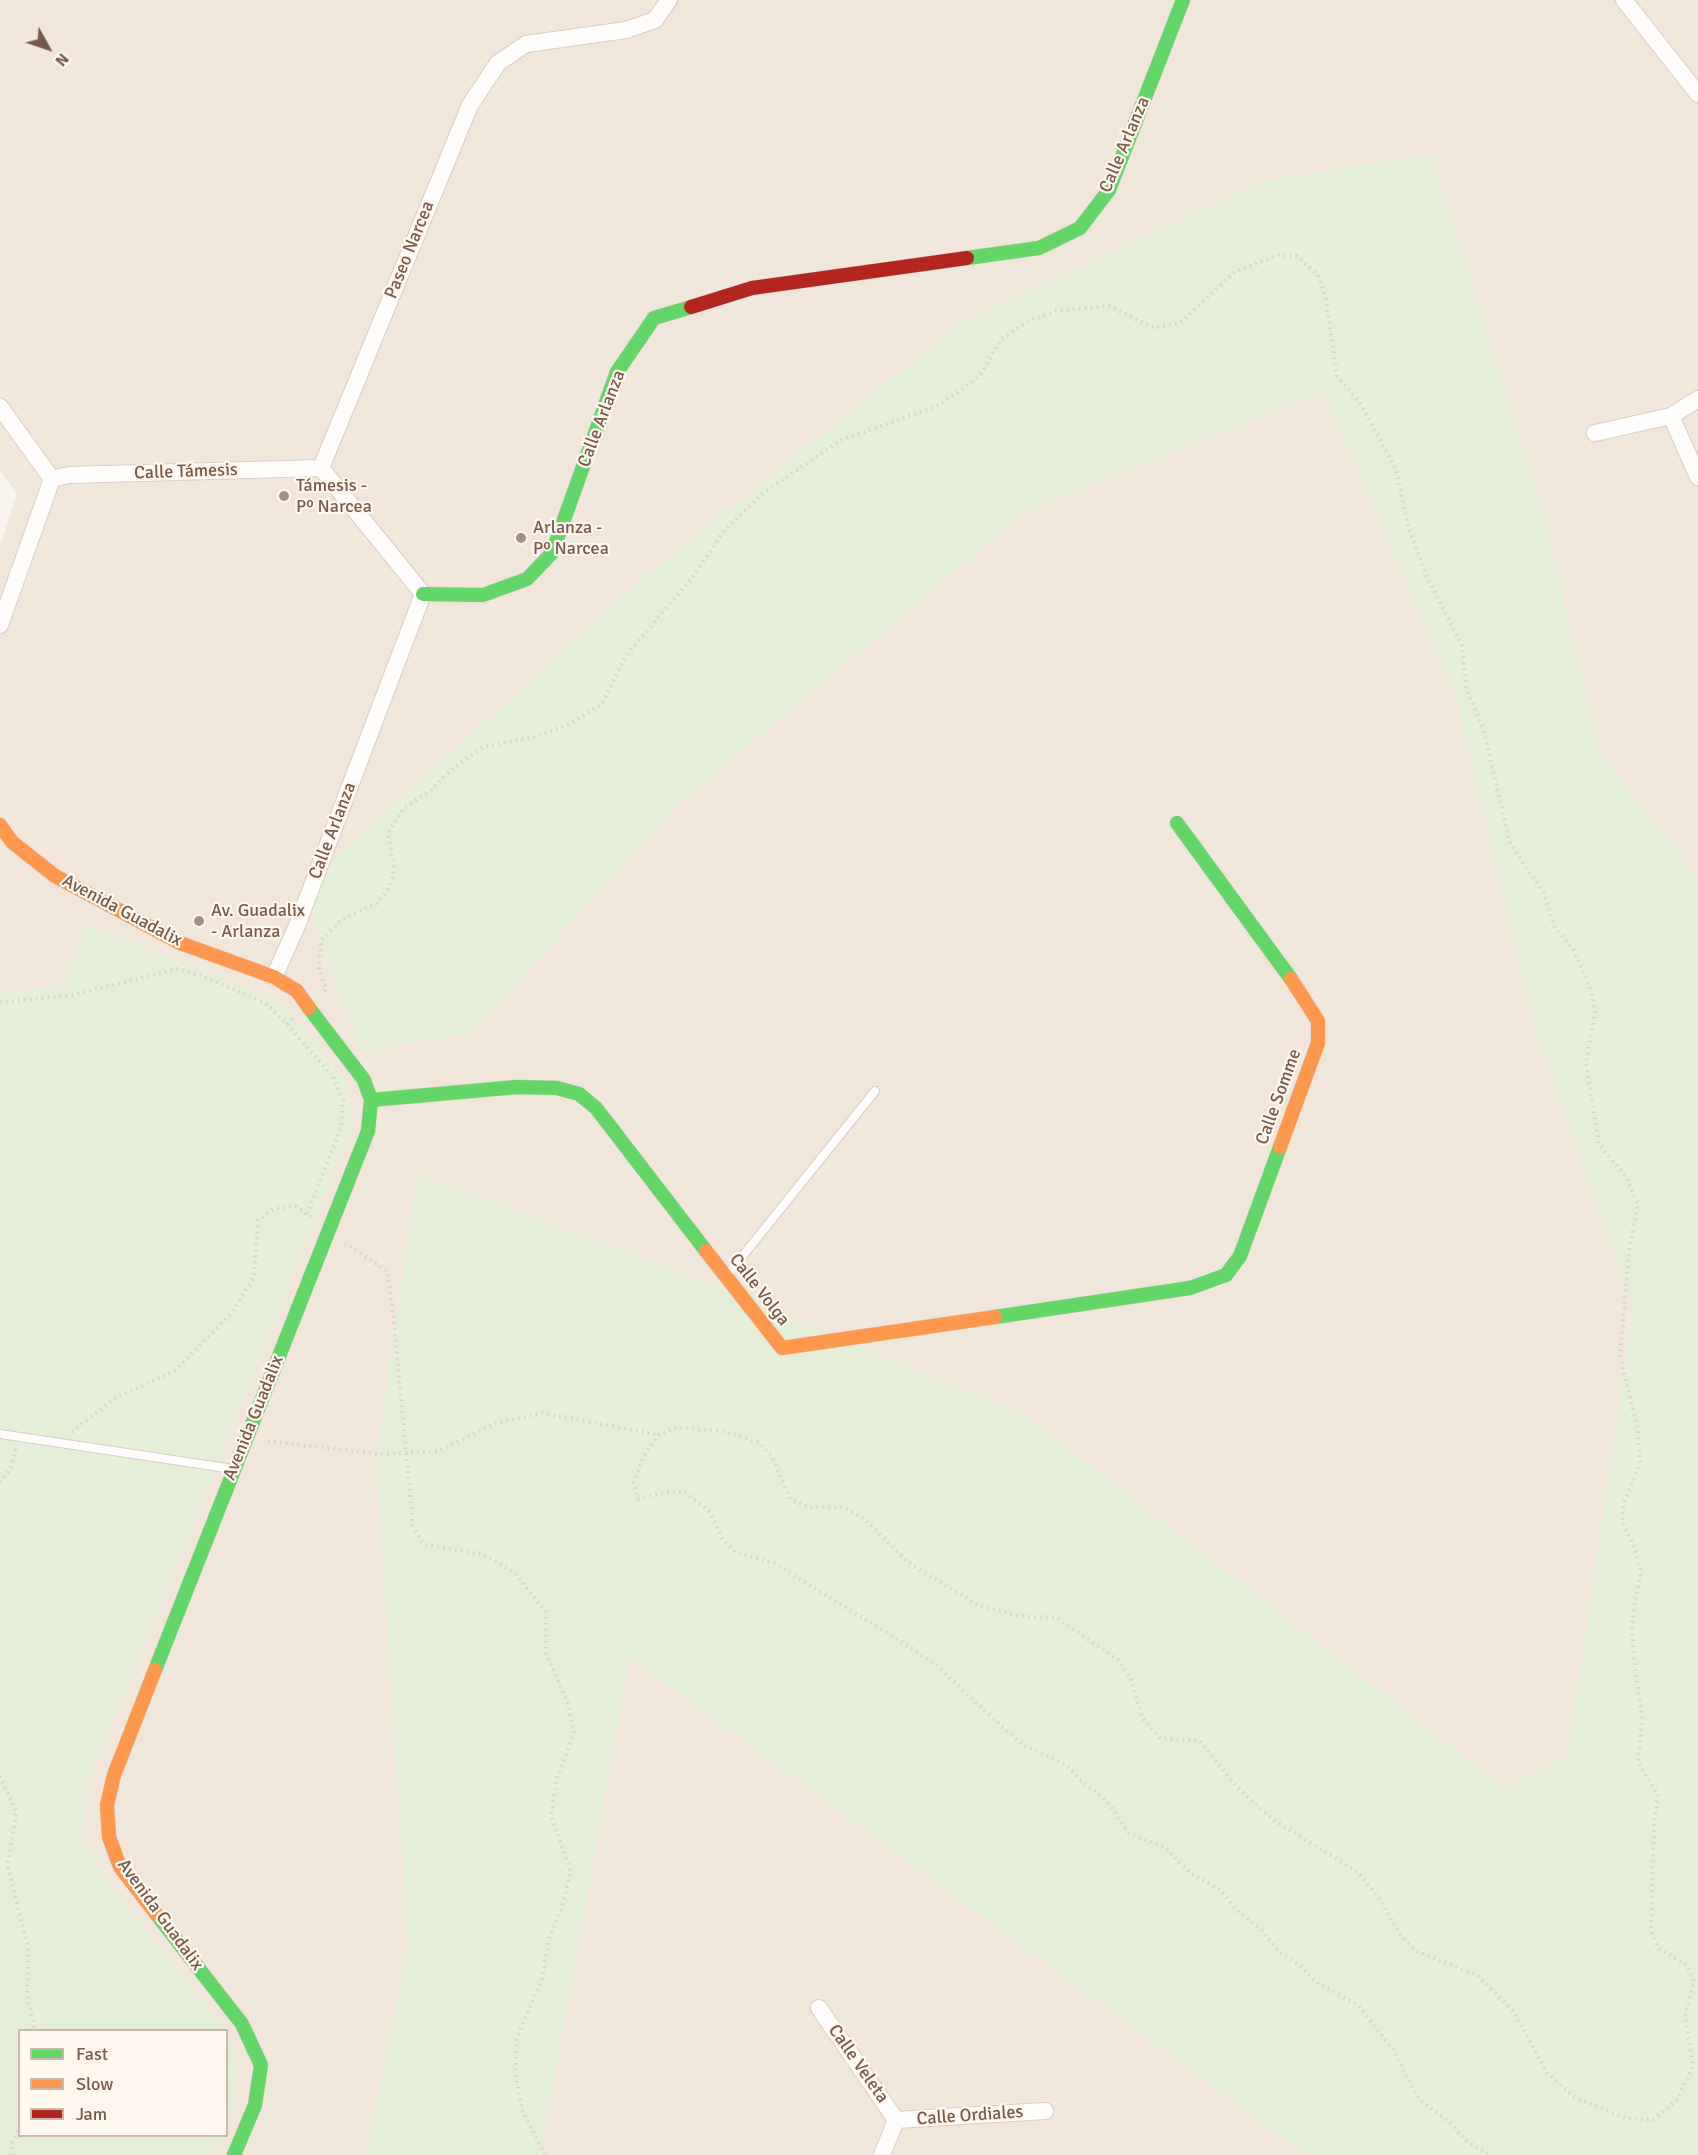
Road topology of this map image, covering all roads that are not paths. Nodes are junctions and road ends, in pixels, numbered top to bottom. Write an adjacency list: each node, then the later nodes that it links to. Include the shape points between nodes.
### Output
1 (669, 0): 9 (street, Paseo Narcea, via 655,20 626,30 526,44 498,63 470,105)
2 (1183, 0): 12 (street, Calle Arlanza, via 1109,190 1080,228 1039,248 752,288 654,318 618,372 552,553 527,579 483,595)
3 (1624, 0): 4 (street)
4 (1698, 94)
5 (1698, 399): 7 (street)
6 (0, 407): 11 (street)
7 (1671, 416): 8 (street); 10 (street)
8 (1596, 433)
9 (321, 468): 11 (street, Calle Támesis, via 69,475); 12 (street)
10 (1698, 477)
11 (52, 479): 13 (street)
12 (423, 594): 16 (street, Calle Arlanza)
13 (0, 625)
14 (1177, 823): 19 (street, Calle Somme, via 1318,1021 1318,1043 1240,1256)
15 (0, 825): 16 (street, Avenida Guadalix, via 12,842 85,894 180,943)
16 (274, 977): 18 (street, Avenida Guadalix, via 297,991 364,1080)
17 (874, 1091): 20 (lane)
18 (371, 1100): 20 (street, Calle Volga, via 517,1087 557,1088 579,1094 596,1108); 22 (street, Avenida Guadalix, via 368,1131)
19 (1226, 1275): 20 (street, Calle Volga, via 1190,1288 782,1348)
20 (727, 1276)
21 (0, 1434): 22 (lane)
22 (234, 1469): 26 (street, Avenida Guadalix, via 114,1775 107,1805 109,1838 120,1867 242,2024 261,2065 255,2105)
23 (819, 2008): 25 (street, Calle Veleta)
24 (1045, 2111): 25 (street, Calle Ordiales)
25 (896, 2120): 27 (street, Calle Ordiales)
26 (234, 2155)
27 (882, 2155)

